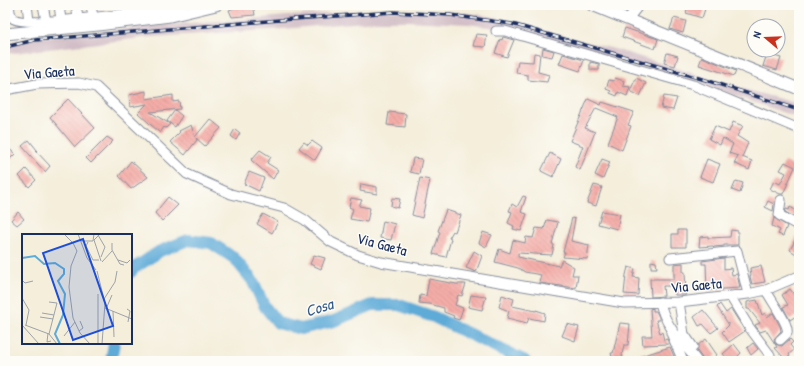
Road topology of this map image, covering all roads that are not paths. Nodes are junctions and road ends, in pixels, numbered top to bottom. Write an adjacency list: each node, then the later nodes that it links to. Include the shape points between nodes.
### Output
1 (10, 5): 20 (street, via 11,15 15,19)
2 (27, 5): 20 (street)
3 (43, 5): 21 (street)
4 (59, 5): 22 (street)
5 (76, 5): 18 (street)
6 (91, 5): 17 (street)
7 (107, 5): 16 (street)
8 (216, 5): 22 (main road, via 170,16)
9 (592, 5): 19 (main road)
10 (639, 5): 19 (street)
11 (177, 6): 12 (street)
12 (158, 7): 13 (street)
13 (140, 8): 14 (street)
14 (124, 9): 16 (street)
15 (5, 15): 22 (street, via 15,24)
16 (109, 15): 17 (street)
17 (93, 17): 18 (street)
18 (78, 18): 22 (street)
19 (628, 19): 25 (main road)
20 (29, 21): 21 (street)
21 (46, 21): 22 (street)
22 (62, 25): 24 (main road)
23 (496, 31): 27 (street, via 505,31 693,85)
24 (5, 34)
25 (799, 89)
26 (5, 90): 35 (street, Via Gaeta, via 38,84 78,83 96,87 187,174 231,194 284,208 305,220 331,242 358,255 381,262 624,303)
27 (799, 129)
28 (781, 200): 29 (street, via 778,214)
29 (799, 226)
30 (670, 258): 33 (street, via 737,251)
31 (799, 276): 32 (street, Via Gaeta)
32 (766, 290): 33 (street, Via Gaeta); 38 (street, via 787,328 787,333)
33 (748, 294): 34 (street, Via Gaeta)
34 (730, 296): 36 (street, Via Gaeta); 39 (street)
35 (660, 302): 36 (street, Via Gaeta); 37 (street)
36 (679, 302): 42 (street, via 684,334)
37 (669, 328): 40 (street); 41 (street)
38 (780, 340)
39 (770, 355)
40 (683, 361)
41 (697, 361)
42 (703, 361)

